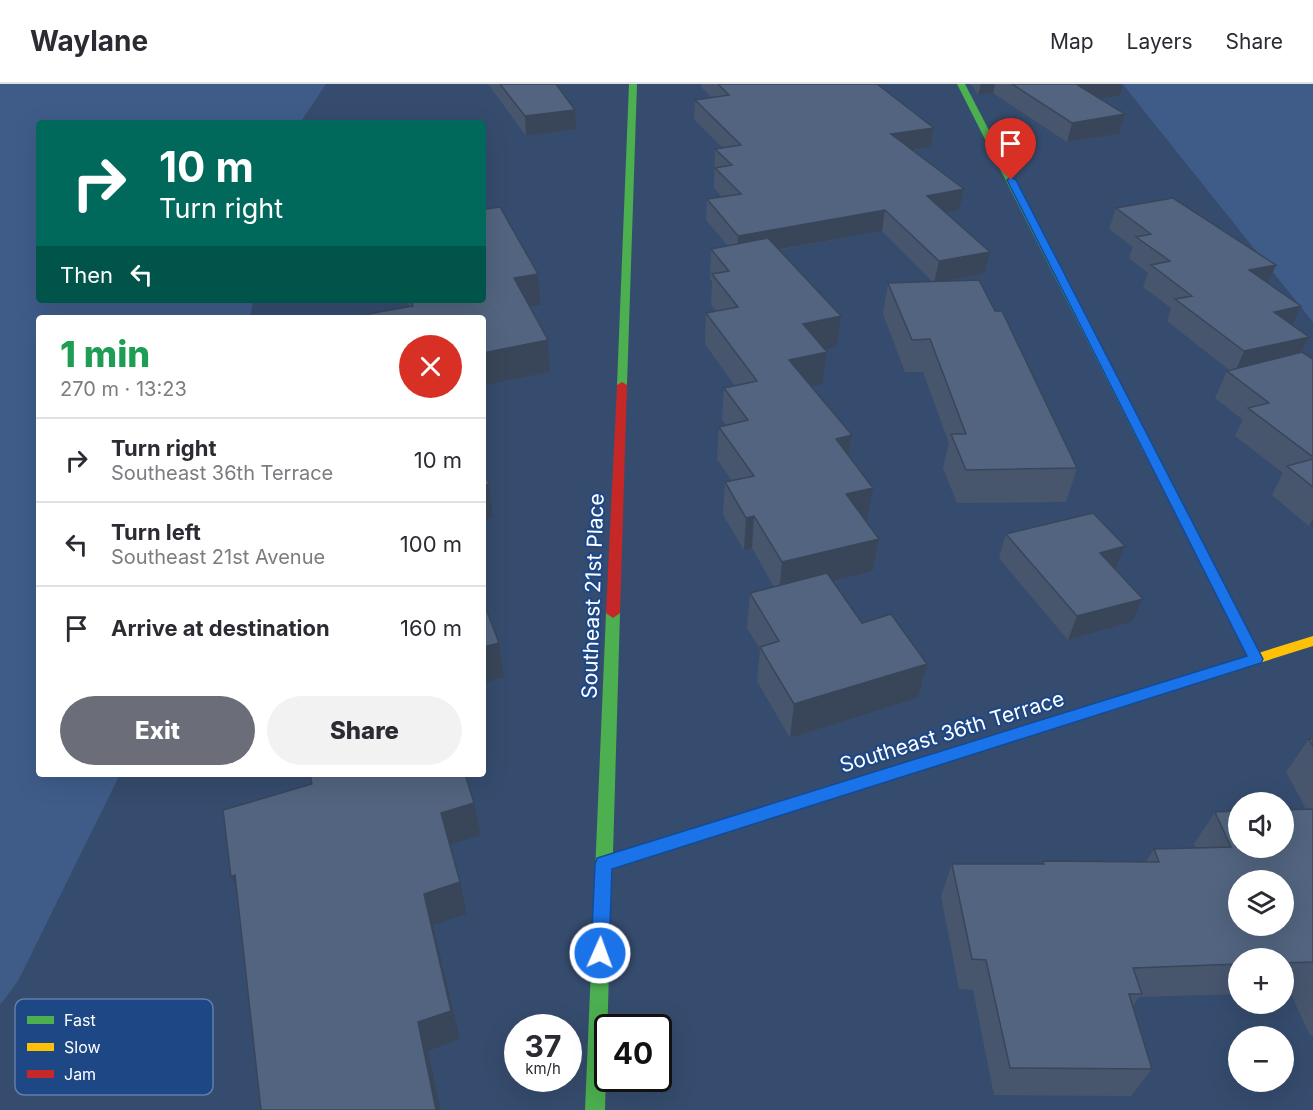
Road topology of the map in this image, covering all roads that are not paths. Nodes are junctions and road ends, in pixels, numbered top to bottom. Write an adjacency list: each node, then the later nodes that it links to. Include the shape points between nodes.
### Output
1 (633, 84): 5 (street, Southeast 21st Place)
2 (961, 84): 4 (street)
3 (1313, 641): 4 (street, Southeast 36th Terrace)
4 (1256, 659): 5 (street, Southeast 36th Terrace)
5 (603, 864): 6 (street, Southeast 21st Place)
6 (595, 1110)

